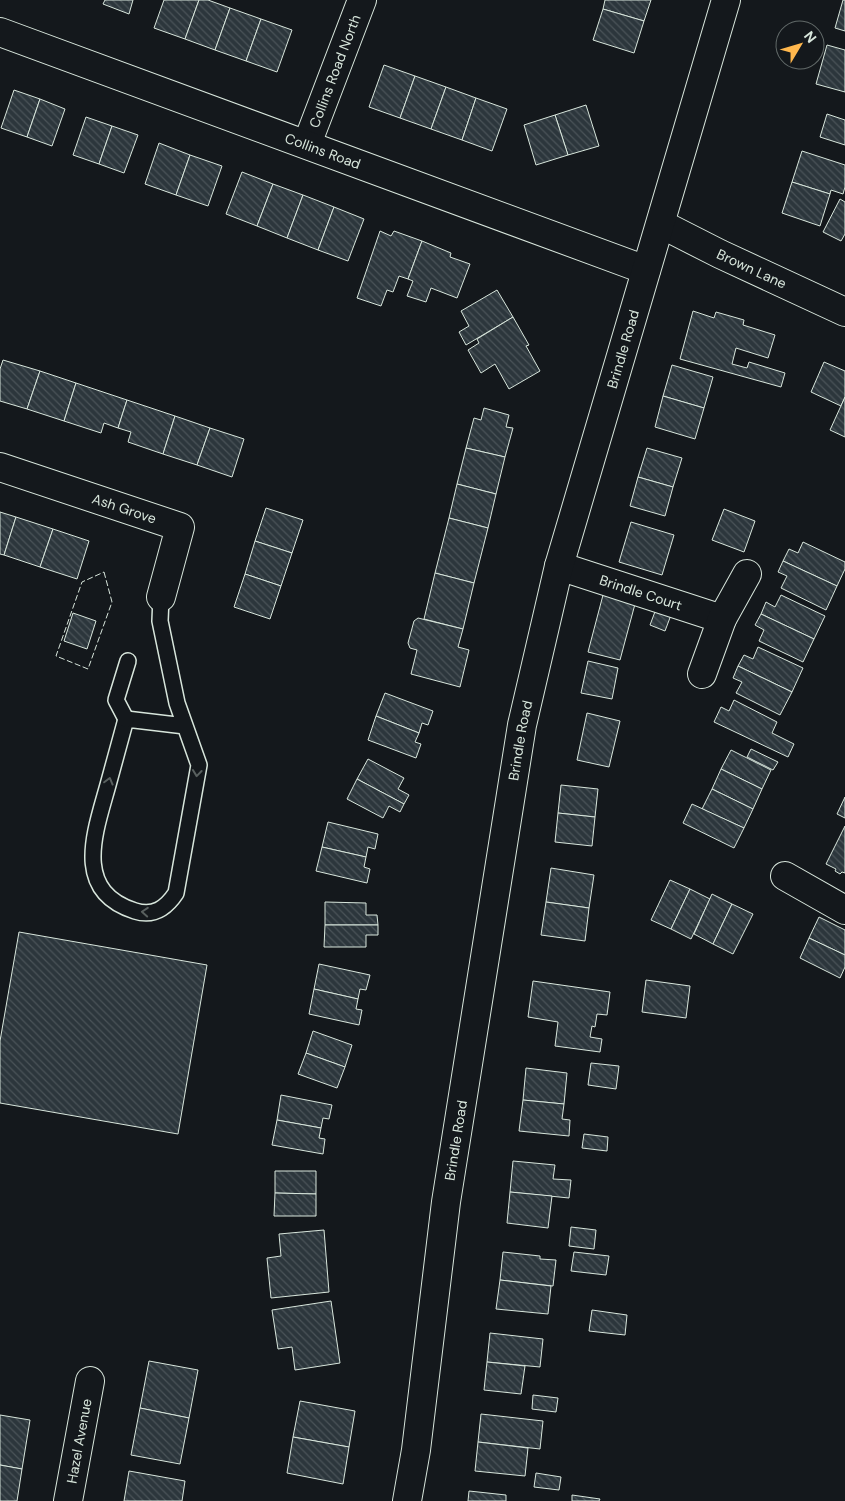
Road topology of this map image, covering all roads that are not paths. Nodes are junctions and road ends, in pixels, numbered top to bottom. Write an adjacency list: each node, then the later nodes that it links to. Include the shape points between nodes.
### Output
1 (362, 0): 4 (street, Collins Road North)
2 (726, 0): 5 (street, Brindle Road)
3 (0, 32): 4 (street, Collins Road)
4 (308, 144): 6 (street, Collins Road)
5 (660, 224): 6 (street, Brindle Road); 7 (street, Brown Lane)
6 (646, 270): 9 (street, Brindle Road)
7 (845, 312)
8 (0, 467): 11 (street, Ash Grove, via 180,527)
9 (559, 566): 12 (street, Brindle Court); 21 (street, Brindle Road, via 522,725 446,1202)
10 (747, 574): 12 (street)
11 (161, 597): 16 (lane, via 160,621)
12 (722, 619): 14 (street)
13 (128, 661): 15 (lane, via 116,700)
14 (702, 674)
15 (126, 719): 16 (lane); 16 (lane, one-way to 15, via 198,765 176,894 167,907 143,914 118,903 104,892 95,876 92,856 99,817)
16 (185, 726)
17 (785, 876): 18 (street)
18 (845, 910)
19 (90, 1381): 20 (street, Hazel Avenue)
20 (68, 1501)
21 (407, 1501)

